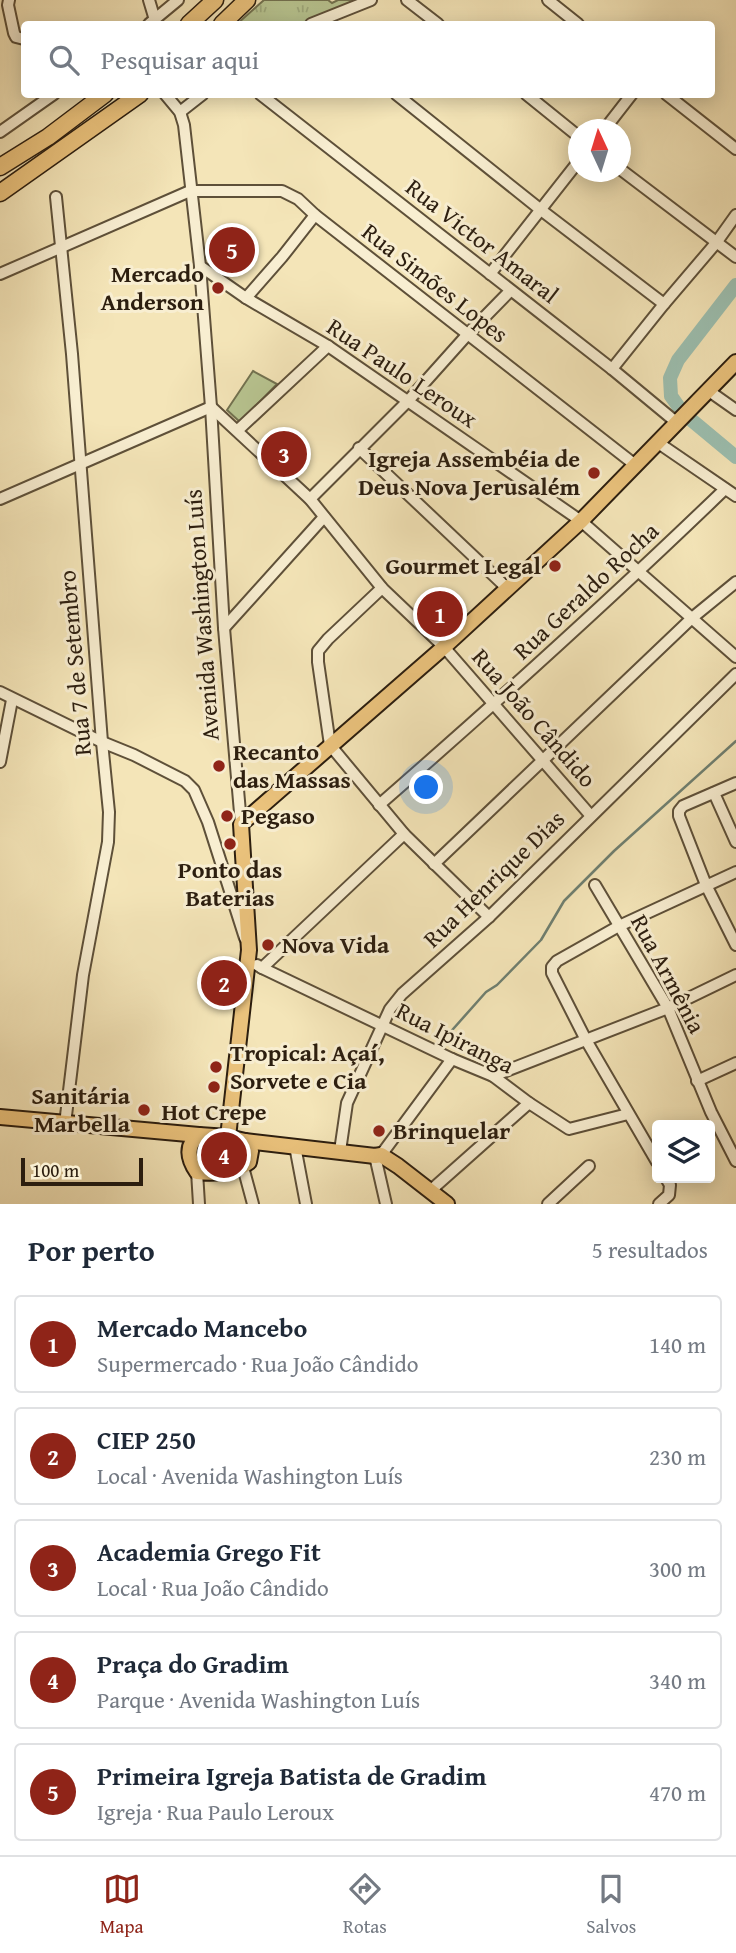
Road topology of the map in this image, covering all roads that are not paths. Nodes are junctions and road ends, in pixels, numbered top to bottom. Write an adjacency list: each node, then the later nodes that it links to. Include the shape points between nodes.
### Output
1 (9, 0): 16 (street, via 13,33)
2 (149, 0): 9 (street)
3 (178, 0): 10 (street)
4 (215, 0): 11 (highway)
5 (247, 0): 12 (highway)
6 (371, 0): 13 (street)
7 (407, 0): 14 (street)
8 (548, 0): 15 (street)
9 (152, 21)
10 (153, 21)
11 (192, 21)
12 (225, 21)
13 (318, 21)
14 (434, 21)
15 (575, 21)
16 (21, 38)
17 (48, 98): 30 (street)
18 (100, 98): 32 (highway)
19 (134, 98): 36 (highway)
20 (168, 98): 27 (street, Avenida Washington Luís)
21 (199, 98): 27 (street)
22 (265, 98): 46 (street, Rua Victor Amaral)
23 (401, 98): 38 (street)
24 (531, 98): 29 (street)
25 (629, 98): 28 (street)
26 (671, 98): 31 (street)
27 (180, 113): 35 (street, Avenida Washington Luís)
28 (613, 119)
29 (568, 127)
30 (0, 132)
31 (736, 149)
32 (0, 167)
33 (568, 176): 38 (street)
34 (631, 177): 41 (street)
35 (190, 191): 39 (street, Rua Simões Lopes, via 282,191); 42 (street); 44 (street, Avenida Washington Luís)
36 (0, 193)
37 (56, 197): 42 (street, Rua 7 de Setembro)
38 (541, 210): 46 (street); 49 (street)
39 (315, 215): 48 (street); 50 (street, Rua Simões Lopes)
40 (736, 215): 41 (street)
41 (716, 243): 43 (street); 49 (street)
42 (60, 248): 45 (street); 63 (street, Rua 7 de Setembro)
43 (736, 257)
44 (200, 266): 48 (street, Rua Paulo Leroux); 56 (street, Avenida Washington Luís)
45 (0, 274)
46 (490, 274): 47 (street, Rua Victor Amaral)
47 (510, 291): 50 (street); 53 (street, Rua Victor Amaral)
48 (246, 298): 51 (street, Rua Paulo Leroux)
49 (664, 304): 53 (street)
50 (467, 335): 55 (street); 62 (street, Rua Simões Lopes)
51 (328, 346): 55 (street, Rua Paulo Leroux); 59 (street)
52 (736, 362): 54 (main road)
53 (612, 369): 58 (street, Rua Victor Amaral)
54 (709, 391): 57 (street); 58 (main road)
55 (408, 401): 61 (street); 69 (street, Rua Paulo Leroux)
56 (211, 407): 59 (street, Rua João Cândido); 63 (street); 75 (street, Avenida Washington Luís)
57 (736, 410)
58 (683, 416): 60 (main road)
59 (238, 430): 67 (street, Rua João Cândido)
60 (657, 442): 62 (main road); 64 (street)
61 (359, 448): 67 (street); 73 (street)
62 (634, 464): 69 (main road)
63 (80, 465): 66 (street); 82 (street, Rua 7 de Setembro)
64 (725, 489): 65 (street); 70 (street, Rua Geraldo Rocha)
65 (736, 496)
66 (0, 499)
67 (310, 499): 68 (street, Rua João Cândido)
68 (324, 517): 72 (street, Rua João Cândido); 75 (street)
69 (581, 521): 70 (street, Rua Paulo Leroux); 73 (main road)
70 (639, 572): 74 (street, Rua Paulo Leroux); 81 (street, Rua Geraldo Rocha)
71 (736, 582): 74 (street)
72 (382, 588): 76 (street, Rua João Cândido); 83 (street, via 318,651)
73 (507, 589): 76 (main road)
74 (692, 618): 77 (street, Rua Paulo Leroux); 84 (street)
75 (224, 628): 90 (street, Avenida Washington Luís)
76 (444, 648): 81 (street, Rua João Cândido); 83 (main road)
77 (736, 657)
78 (736, 674): 89 (street, Rua Henrique Dias)
79 (0, 692): 80 (street)
80 (12, 700): 82 (street); 85 (street)
81 (493, 706): 84 (street, Rua João Cândido); 88 (street, Rua Geraldo Rocha)
82 (102, 742): 100 (street, via 186,781 194,790); 112 (street, Rua 7 de Setembro, via 108,842 83,975)
83 (330, 745): 88 (street); 90 (main road)
84 (544, 760): 89 (street, Rua João Cândido); 93 (street)
85 (0, 762)
86 (736, 783): 87 (street)
87 (713, 793): 92 (street); 96 (street, via 679,811)
88 (379, 805): 91 (street)
89 (591, 816): 97 (street, Rua Henrique Dias)
90 (241, 824): 100 (main road, Avenida Washington Luís)
91 (404, 834): 93 (street); 100 (street)
92 (736, 842)
93 (434, 864): 97 (street)
94 (736, 872): 96 (street)
95 (595, 885): 98 (street, Rua Armênia)
96 (706, 885): 98 (street); 99 (street)
97 (489, 917): 103 (street, Rua Henrique Dias, via 402,994)
98 (619, 926): 102 (street, Rua Armênia); 104 (street, via 552,967)
99 (736, 945)
100 (253, 960): 103 (street, Rua Ipiranga); 115 (main road, Avenida Washington Luís)
101 (736, 975): 102 (street)
102 (668, 1008): 104 (street); 108 (street, Rua Armênia)
103 (384, 1025): 105 (street, Rua Ipiranga); 119 (street, Rua Henrique Dias, via 347,1103)
104 (586, 1040): 107 (street); 110 (street)
105 (452, 1059): 107 (street, Rua Ipiranga); 121 (street)
106 (736, 1063): 108 (street)
107 (493, 1076): 109 (street, Rua Ipiranga)
108 (698, 1081): 123 (street, Rua Armênia)
109 (529, 1103): 110 (street, Rua Ipiranga, via 569,1129); 128 (street)
110 (628, 1114): 120 (street)
111 (0, 1117): 112 (main road)
112 (65, 1124): 113 (main road)
113 (163, 1131): 114 (main road); 122 (main road)
114 (200, 1135): 115 (main road); 122 (main road, via 193,1140)
115 (228, 1137): 116 (main road)
116 (245, 1141): 117 (main road); 124 (main road, via 251,1151)
117 (265, 1143): 118 (main road); 124 (main road)
118 (295, 1146): 119 (main road); 131 (street)
119 (340, 1151): 121 (main road)
120 (652, 1154)
121 (378, 1155): 128 (main road); 132 (street)
122 (189, 1156): 126 (main road)
123 (733, 1160)
124 (246, 1165): 126 (main road, via 224,1172); 130 (street)
125 (589, 1166): 134 (street)
126 (197, 1172): 129 (street)
127 (669, 1183): 135 (street, via 669,1195)
128 (430, 1191): 133 (main road)
129 (199, 1204)
130 (253, 1204)
131 (306, 1204)
132 (386, 1204)
133 (447, 1204)
134 (548, 1204)
135 (659, 1204)

